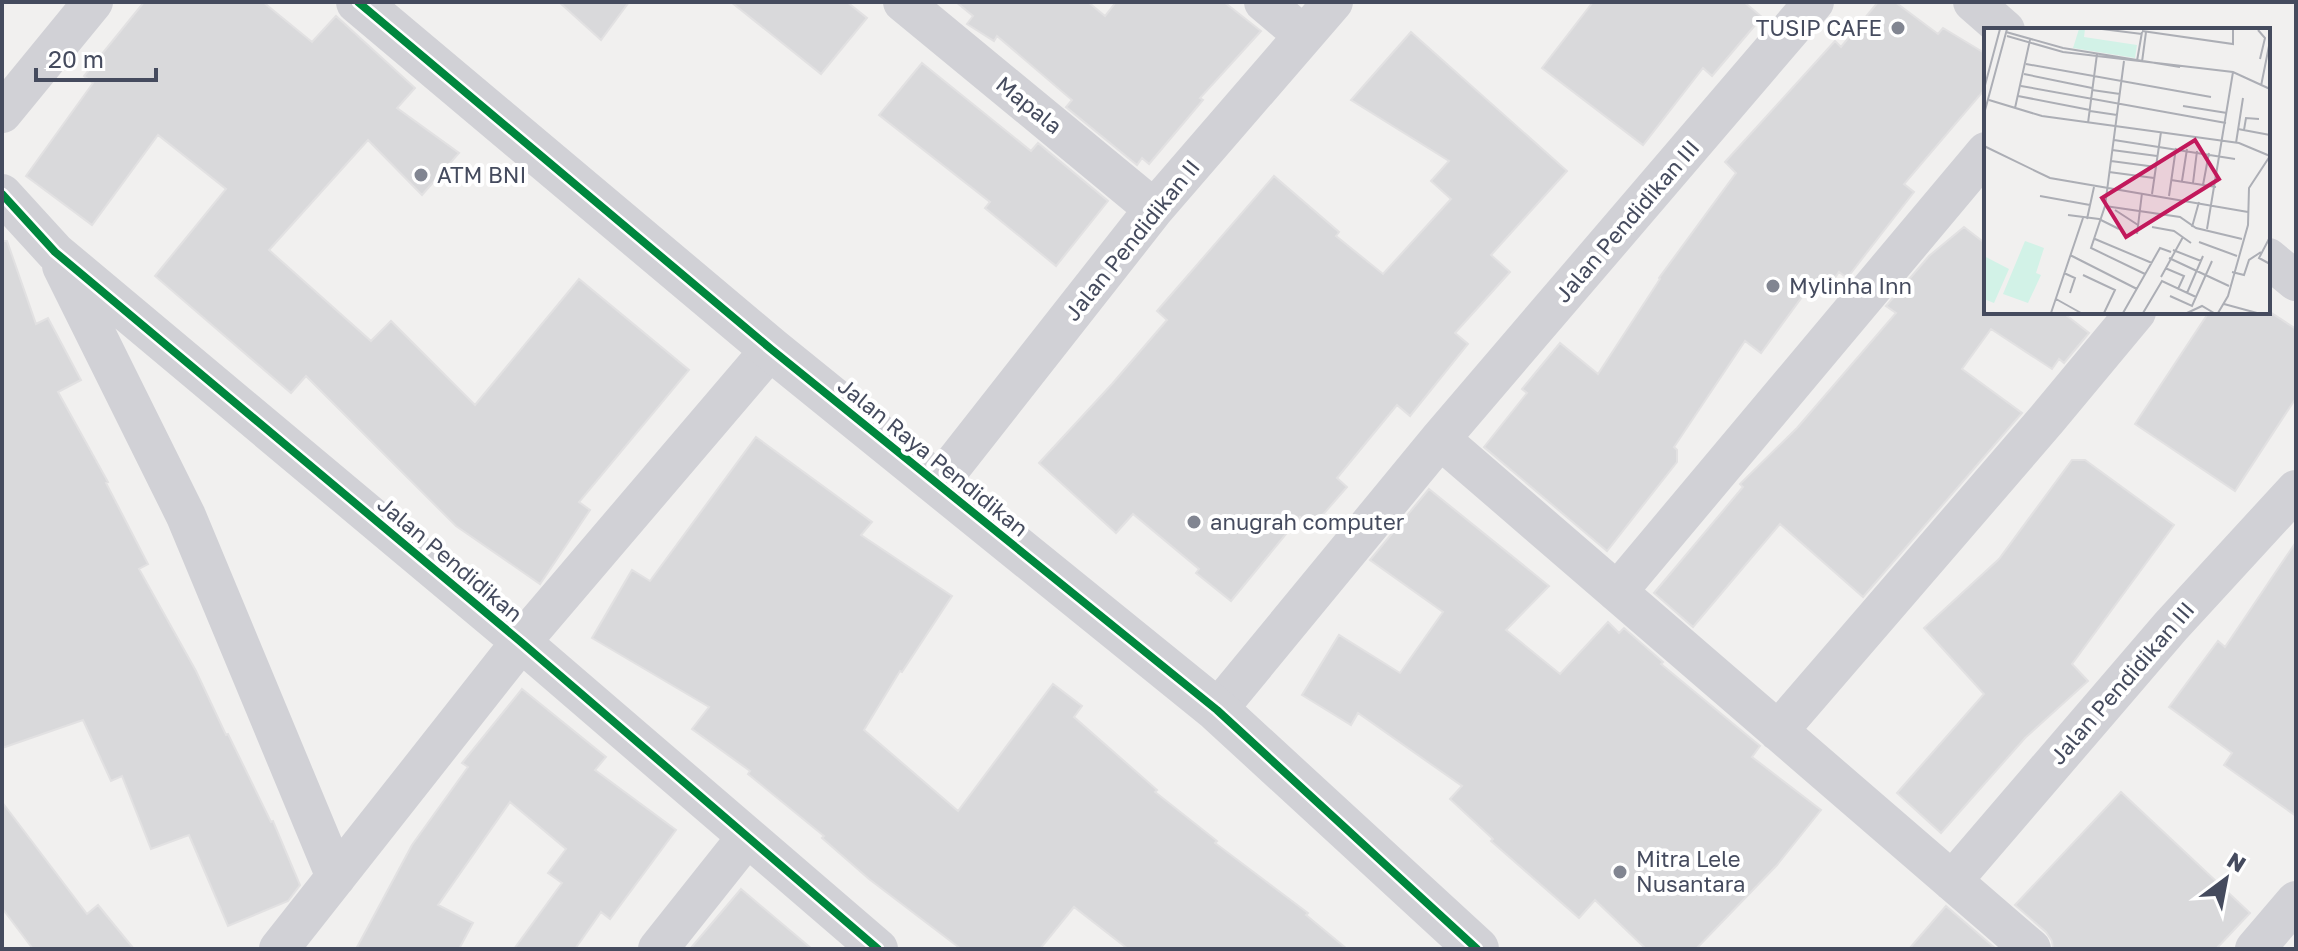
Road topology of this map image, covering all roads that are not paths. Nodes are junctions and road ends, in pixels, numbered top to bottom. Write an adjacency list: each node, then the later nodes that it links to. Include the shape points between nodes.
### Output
1 (93, 2): 10 (street)
2 (358, 2): 18 (street, Jalan Raya Pendidikan)
3 (903, 2): 13 (street, Mapala)
4 (1264, 2): 9 (street)
5 (1333, 2): 9 (street, Jalan Pendidikan II)
6 (1814, 2): 19 (street, Jalan Pendidikan III)
7 (1973, 2): 8 (street)
8 (2003, 28)
9 (1303, 35): 13 (street, Jalan Pendidikan II)
10 (2, 113)
11 (1984, 154): 22 (street)
12 (2, 194): 14 (street, Jalan Pendidikan)
13 (1154, 209): 20 (street, Jalan Pendidikan II)
14 (55, 252): 23 (street, Jalan Pendidikan); 27 (street, via 186,516)
15 (2270, 260): 16 (street)
16 (2296, 281)
17 (2134, 314): 25 (street)
18 (771, 349): 20 (street, Jalan Raya Pendidikan); 23 (street)
19 (1440, 439): 22 (street); 24 (street, Jalan Pendidikan III)
20 (938, 484): 24 (street, Jalan Raya Pendidikan)
21 (2296, 490): 28 (street, Jalan Pendidikan III, via 2171,626)
22 (1617, 592): 25 (street)
23 (521, 642): 26 (street, Jalan Pendidikan); 27 (street)
24 (1217, 710): 33 (street, Jalan Raya Pendidikan)
25 (1778, 731): 28 (street)
26 (747, 837): 31 (street); 32 (street, Jalan Pendidikan)
27 (336, 877): 30 (street)
28 (1952, 881): 34 (street)
29 (2296, 901): 35 (street)
30 (279, 949)
31 (658, 949)
32 (878, 949)
33 (1477, 949)
34 (2031, 949)
35 (2255, 949)

